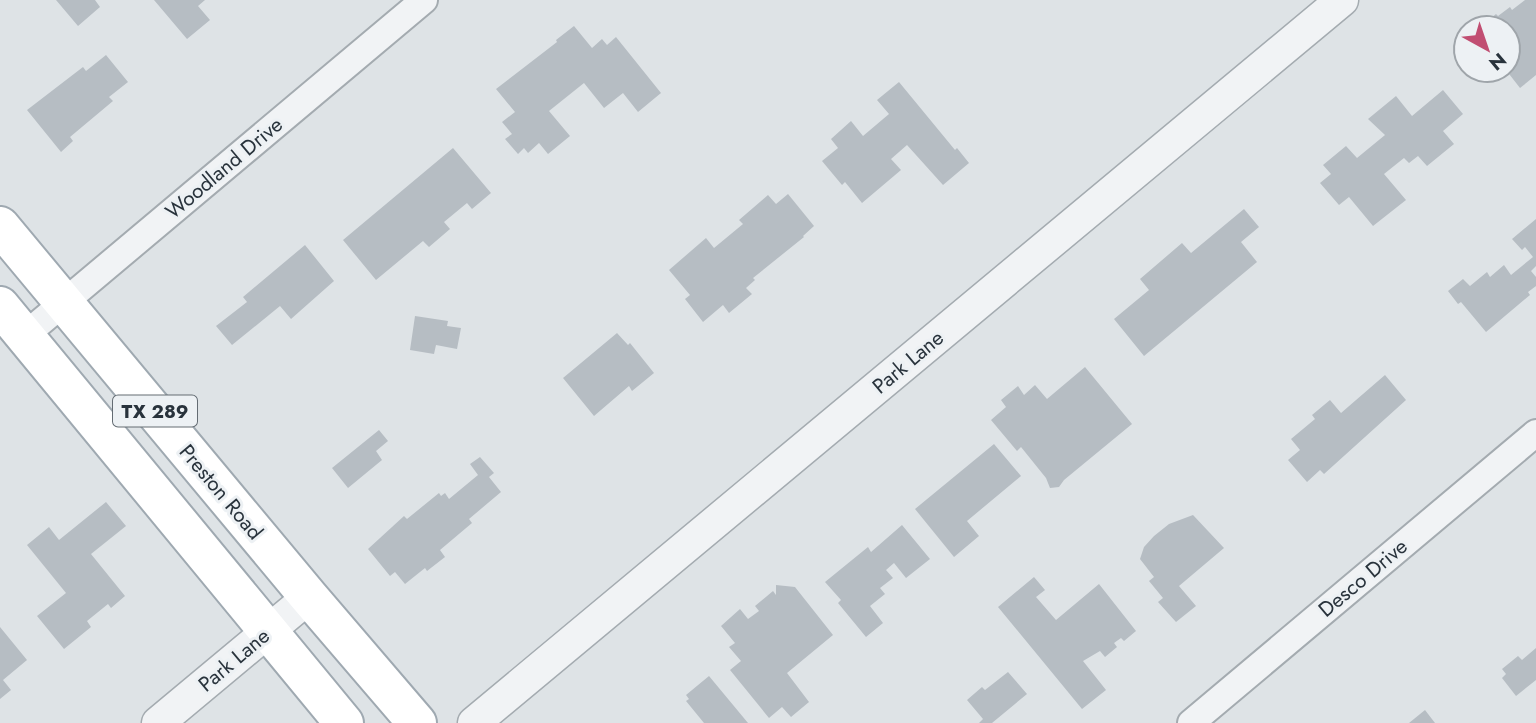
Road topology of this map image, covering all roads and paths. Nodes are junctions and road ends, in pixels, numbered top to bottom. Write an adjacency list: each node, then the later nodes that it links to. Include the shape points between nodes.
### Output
1 (424, 0): 4 (street, Woodland Drive)
2 (1342, 0): 13 (street, Park Lane)
3 (0, 226): 4 (main road, Preston Road / TX 289)
4 (65, 302): 6 (street, Woodland Drive); 8 (main road, Preston Road / TX 289)
5 (0, 306): 6 (main road, TX 289)
6 (24, 336): 9 (main road, TX 289)
7 (1536, 433): 14 (street, Desco Drive)
8 (309, 597): 9 (street, Park Lane); 12 (main road, Preston Road / TX 289)
9 (268, 632): 10 (street, Park Lane); 11 (main road, TX 289)
10 (158, 723)
11 (344, 723)
12 (418, 723)
13 (474, 723)
14 (1191, 723)

